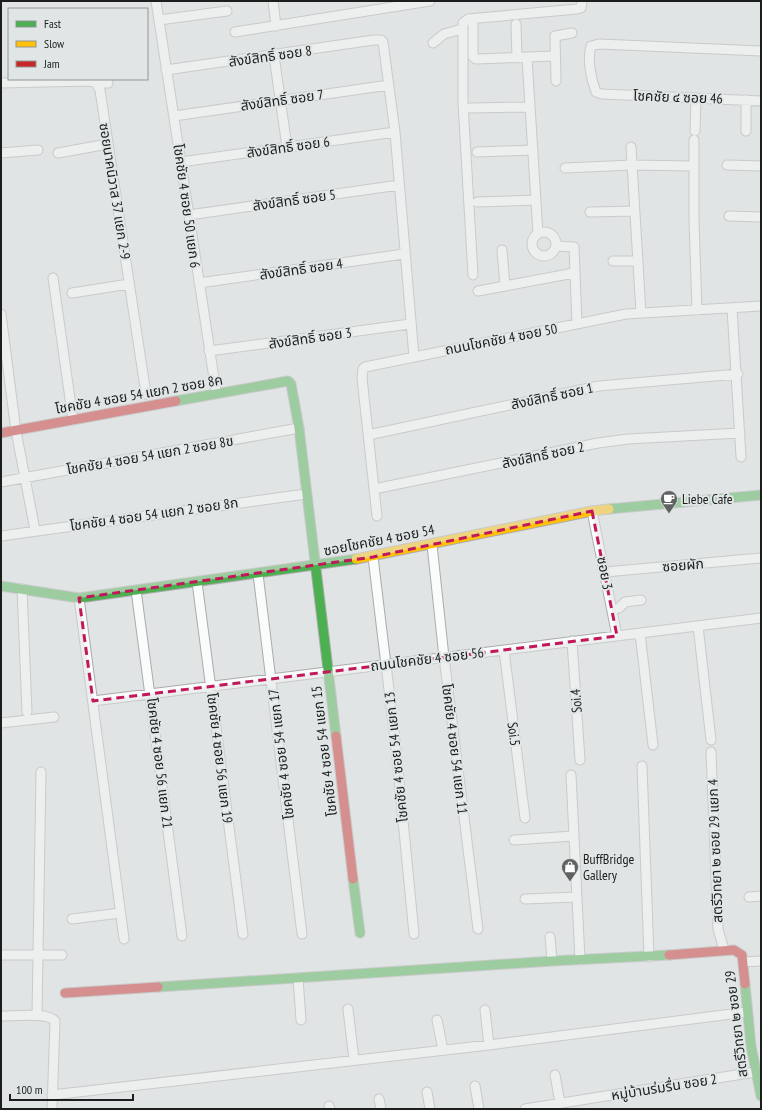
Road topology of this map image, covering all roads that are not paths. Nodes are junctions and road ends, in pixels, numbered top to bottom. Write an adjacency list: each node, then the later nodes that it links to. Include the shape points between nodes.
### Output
1 (156, 1): 6 (street, โชคชัย 4 ซอย 50 แยก 6)
2 (273, 1): 9 (street)
3 (430, 1): 9 (street)
4 (582, 1): 10 (street, via 581,8 577,9 468,20)
5 (227, 11): 6 (street)
6 (159, 20): 19 (street, โชคชัย 4 ซอย 50 แยก 6)
7 (516, 24): 17 (street)
8 (473, 25): 17 (street, via 473,57)
9 (276, 26): 11 (street)
10 (462, 26): 13 (street, via 444,34); 63 (street, via 463,103)
11 (235, 32)
12 (572, 33): 16 (street, via 555,36)
13 (433, 43)
14 (761, 51): 25 (street, โชคชัย ๔ ซอย 46, via 599,44 590,46 596,92)
15 (274, 56): 19 (street, สังข์สิทธิ์ ซอย 8); 24 (street, สังข์สิทธิ์ ซอย 8, via 381,40 384,42); 26 (street)
16 (554, 56): 18 (street); 20 (street)
17 (517, 58): 18 (street)
18 (528, 58): 29 (street)
19 (166, 70): 31 (street, โชคชัย 4 ซอย 50 แยก 6)
20 (556, 81)
21 (1, 83): 22 (street)
22 (96, 83): 23 (street); 34 (street, ซอยนาคนิวาส 37 แยก 2-9, via 100,90)
23 (108, 83)
24 (389, 86): 26 (street, สังข์สิทธิ์ ซอย 7); 33 (street)
25 (696, 98): 27 (street, โชคชัย ๔ ซอย 46); 45 (street)
26 (280, 100): 31 (street, สังข์สิทธิ์ ซอย 7); 35 (street)
27 (746, 100): 28 (street, โชคชัย ๔ ซอย 46); 32 (street)
28 (761, 101)
29 (530, 107): 30 (street); 38 (street)
30 (470, 108)
31 (174, 116): 42 (street, โชคชัย 4 ซอย 50 แยก 6)
32 (746, 131)
33 (395, 132): 35 (street, สังข์สิทธิ์ ซอย 6); 48 (street)
34 (108, 144): 39 (street); 66 (street, ซอยนาคนิวาส 37 แยก 2-9)
35 (288, 147): 42 (street, สังข์สิทธิ์ ซอย 6)
36 (631, 147): 43 (street)
37 (38, 150): 41 (street)
38 (533, 150): 40 (street); 49 (street)
39 (58, 152)
40 (477, 152)
41 (1, 153)
42 (181, 162): 53 (street, โชคชัย 4 ซอย 50 แยก 6)
43 (632, 165): 45 (street); 47 (street); 51 (street)
44 (727, 165): 46 (street)
45 (693, 166): 72 (street)
46 (761, 166)
47 (565, 168)
48 (400, 185): 53 (street, สังข์สิทธิ์ ซอย 5); 59 (street)
49 (536, 200): 50 (street); 56 (street)
50 (477, 202)
51 (635, 211): 52 (street); 61 (street)
52 (590, 212)
53 (189, 215): 65 (street, โชคชัย 4 ซอย 50 แยก 6)
54 (729, 216): 55 (street)
55 (761, 217)
56 (538, 234): 57 (street, via 551,234); 57 (street, via 532,244 537,254 548,255)
57 (556, 246): 62 (street, via 574,247)
58 (502, 250): 67 (street)
59 (404, 254): 65 (street, สังข์สิทธิ์ ซอย 4); 75 (street)
60 (613, 261): 61 (street)
61 (638, 261): 73 (street)
62 (574, 273): 67 (street); 76 (street)
63 (474, 275)
64 (53, 278): 83 (street)
65 (199, 282): 77 (street, โชคชัย 4 ซอย 50 แยก 6)
66 (129, 284): 69 (street); 82 (street, ซอยนาคนิวาส 37 แยก 2-9)
67 (505, 286): 68 (street)
68 (478, 291)
69 (72, 293)
70 (761, 306): 71 (street, ถนนโชคชัย 4 ซอย 50)
71 (732, 308): 72 (street, ถนนโชคชัย 4 ซอย 50); 79 (street)
72 (697, 310): 73 (street, ถนนโชคชัย 4 ซอย 50)
73 (641, 313): 76 (street, ถนนโชคชัย 4 ซอย 50)
74 (1, 314): 85 (street)
75 (410, 324): 77 (street, สังข์สิทธิ์ ซอย 3); 78 (street)
76 (577, 324): 78 (street, ถนนโชคชัย 4 ซอย 50)
77 (210, 352): 81 (street, โชคชัย 4 ซอย 50 แยก 6)
78 (414, 357): 88 (street, ถนนโชคชัย 4 ซอย 50, via 368,365 362,369)
79 (738, 374): 87 (street); 88 (street, สังข์สิทธิ์ ซอย 1, via 611,384)
80 (282, 382): 83 (street, โชคชัย 4 ซอย 54 แยก 2 ซอย 8ค); 84 (street, โชคชัย 4 ซอย 54 แยก 15, via 291,384)
81 (216, 391)
82 (146, 394)
83 (73, 420): 85 (street, โชคชัย 4 ซอย 54 แยก 2 ซอย 8ค)
84 (299, 428): 90 (street, โชคชัย 4 ซอย 54 แยก 2 ซอย 8ข); 93 (street, โชคชัย 4 ซอย 54 แยก 15)
85 (16, 431): 86 (street, โชคชัย 4 ซอย 54 แยก 2 ซอย 8ค); 90 (street)
86 (1, 433)
87 (740, 433): 89 (street); 92 (street, สังข์สิทธิ์ ซอย 2, via 598,443)
88 (368, 434): 92 (street, ถนนโชคชัย 4 ซอย 50)
89 (741, 457)
90 (25, 478): 91 (street, โชคชัย 4 ซอย 54 แยก 2 ซอย 8ข); 97 (street)
91 (1, 482)
92 (374, 489): 96 (street)
93 (306, 494): 97 (street, โชคชัย 4 ซอย 54 แยก 2 ซอย 8ก); 102 (street, โชคชัย 4 ซอย 54 แยก 15)
94 (761, 495): 95 (street, ซอยโชคชัย 4 ซอย 54)
95 (592, 511): 99 (street, ซอยโชคชัย 4 ซอย 54); 103 (street, ซอย 3)
96 (377, 516)
97 (35, 530): 98 (street, โชคชัย 4 ซอย 54 แยก 2 ซอย 8ก)
98 (1, 536)
99 (432, 545): 100 (street, ซอยโชคชัย 4 ซอย 54); 118 (street, โชคชัย 4 ซอย 54 แยก 11)
100 (373, 557): 102 (street, ซอยโชคชัย 4 ซอย 54); 119 (street, โชคชัย 4 ซอย 54 แยก 13)
101 (761, 558): 103 (street, ซอยผัก)
102 (315, 566): 104 (street, ซอยโชคชัย 4 ซอย 54); 120 (street, โชคชัย 4 ซอย 54 แยก 15)
103 (605, 572): 111 (street, ซอย 3)
104 (258, 574): 105 (street, ซอยโชคชัย 4 ซอย 54); 121 (street, โชคชัย 4 ซอย 54 แยก 17)
105 (197, 582): 108 (street, ซอยโชคชัย 4 ซอย 54); 122 (street, โชคชัย 4 ซอย 56 แยก 19)
106 (1, 586): 107 (street, ซอยโชคชัย 4 ซอย 54)
107 (22, 590): 109 (street, ซอยโชคชัย 4 ซอย 54, via 64,598); 125 (street)
108 (136, 590): 109 (street, ซอยโชคชัย 4 ซอย 54); 123 (street, โชคชัย 4 ซอย 56 แยก 21)
109 (79, 598): 124 (street)
110 (641, 600): 111 (street, via 625,602)
111 (612, 610): 115 (street, ซอย 3)
112 (761, 618): 113 (street, ถนนโชคชัย 4 ซอย 56)
113 (698, 626): 114 (street, ถนนโชคชัย 4 ซอย 56); 128 (street)
114 (640, 633): 115 (street, ถนนโชคชัย 4 ซอย 56); 129 (street)
115 (617, 636): 116 (street, ถนนโชคชัย 4 ซอย 56)
116 (572, 641): 117 (street, ถนนโชคชัย 4 ซอย 56); 131 (street, Soi.4)
117 (504, 650): 118 (street, ถนนโชคชัย 4 ซอย 56); 135 (street, Soi.5)
118 (444, 657): 119 (street, ถนนโชคชัย 4 ซอย 56); 144 (street, โชคชัย 4 ซอย 54 แยก 11)
119 (386, 664): 120 (street, ถนนโชคชัย 4 ซอย 56); 148 (street, โชคชัย 4 ซอย 54 แยก 13)
120 (329, 672): 121 (street, ถนนโชคชัย 4 ซอย 56); 145 (street, โชคชัย 4 ซอย 54 แยก 15)
121 (272, 679): 122 (street, ถนนโชคชัย 4 ซอย 56); 147 (street, โชคชัย 4 ซอย 54 แยก 17)
122 (212, 686): 123 (street, ถนนโชคชัย 4 ซอย 56); 146 (street, โชคชัย 4 ซอย 56 แยก 19)
123 (150, 694): 124 (street, ถนนโชคชัย 4 ซอย 56); 149 (street, โชคชัย 4 ซอย 56 แยก 21)
124 (93, 701): 142 (street)
125 (27, 712)
126 (54, 717): 127 (street)
127 (1, 723)
128 (711, 740)
129 (652, 745)
130 (711, 752): 152 (street, สตรีวิทยา ๒ ซอย 29 แยก 4, via 718,929)
131 (580, 760)
132 (642, 766): 156 (street)
133 (41, 772): 154 (street)
134 (571, 775): 136 (street)
135 (525, 818)
136 (573, 836): 137 (street); 139 (street)
137 (514, 840)
138 (761, 896): 140 (street)
139 (577, 897): 141 (street); 157 (street)
140 (749, 897)
141 (525, 899)
142 (120, 913): 143 (street); 151 (street)
143 (72, 919)
144 (478, 929)
145 (360, 933)
146 (243, 934)
147 (302, 934)
148 (414, 934)
149 (182, 936)
150 (550, 937): 158 (street)
151 (124, 939)
152 (724, 950): 156 (street); 160 (street, สตรีวิทยา ๒ ซอย 29, via 737,951 742,955)
153 (1, 955): 154 (street)
154 (38, 955): 155 (street); 167 (street)
155 (62, 955)
156 (649, 957): 157 (street)
157 (580, 960): 158 (street)
158 (552, 961): 161 (street)
159 (761, 961): 160 (street)
160 (743, 962): 165 (street, สตรีวิทยา ๒ ซอย 29)
161 (298, 978): 162 (street); 168 (street)
162 (65, 993)
163 (348, 1009): 172 (street)
164 (485, 1010): 170 (street)
165 (747, 1012): 170 (street); 173 (street, สตรีวิทยา ๒ ซอย 29)
166 (1, 1016): 167 (street)
167 (37, 1016): 177 (street, via 53,1018 55,1024)
168 (301, 1020)
169 (437, 1020): 171 (street)
170 (489, 1045): 171 (street)
171 (443, 1050): 172 (street)
172 (354, 1060): 177 (street)
173 (755, 1072): 178 (street, สตรีวิทยา ๒ ซอย 29); 180 (street, หมู่บ้านร่มรื่น ซอย 2)
174 (555, 1075): 180 (street)
175 (475, 1086): 184 (street)
176 (427, 1092): 183 (street)
177 (52, 1095): 181 (street)
178 (761, 1096)
179 (379, 1099): 182 (street)
180 (560, 1103): 185 (street, หมู่บ้านร่มรื่น ซอย 2)
181 (52, 1109)
182 (381, 1109)
183 (430, 1109)
184 (479, 1109)
185 (525, 1109)

